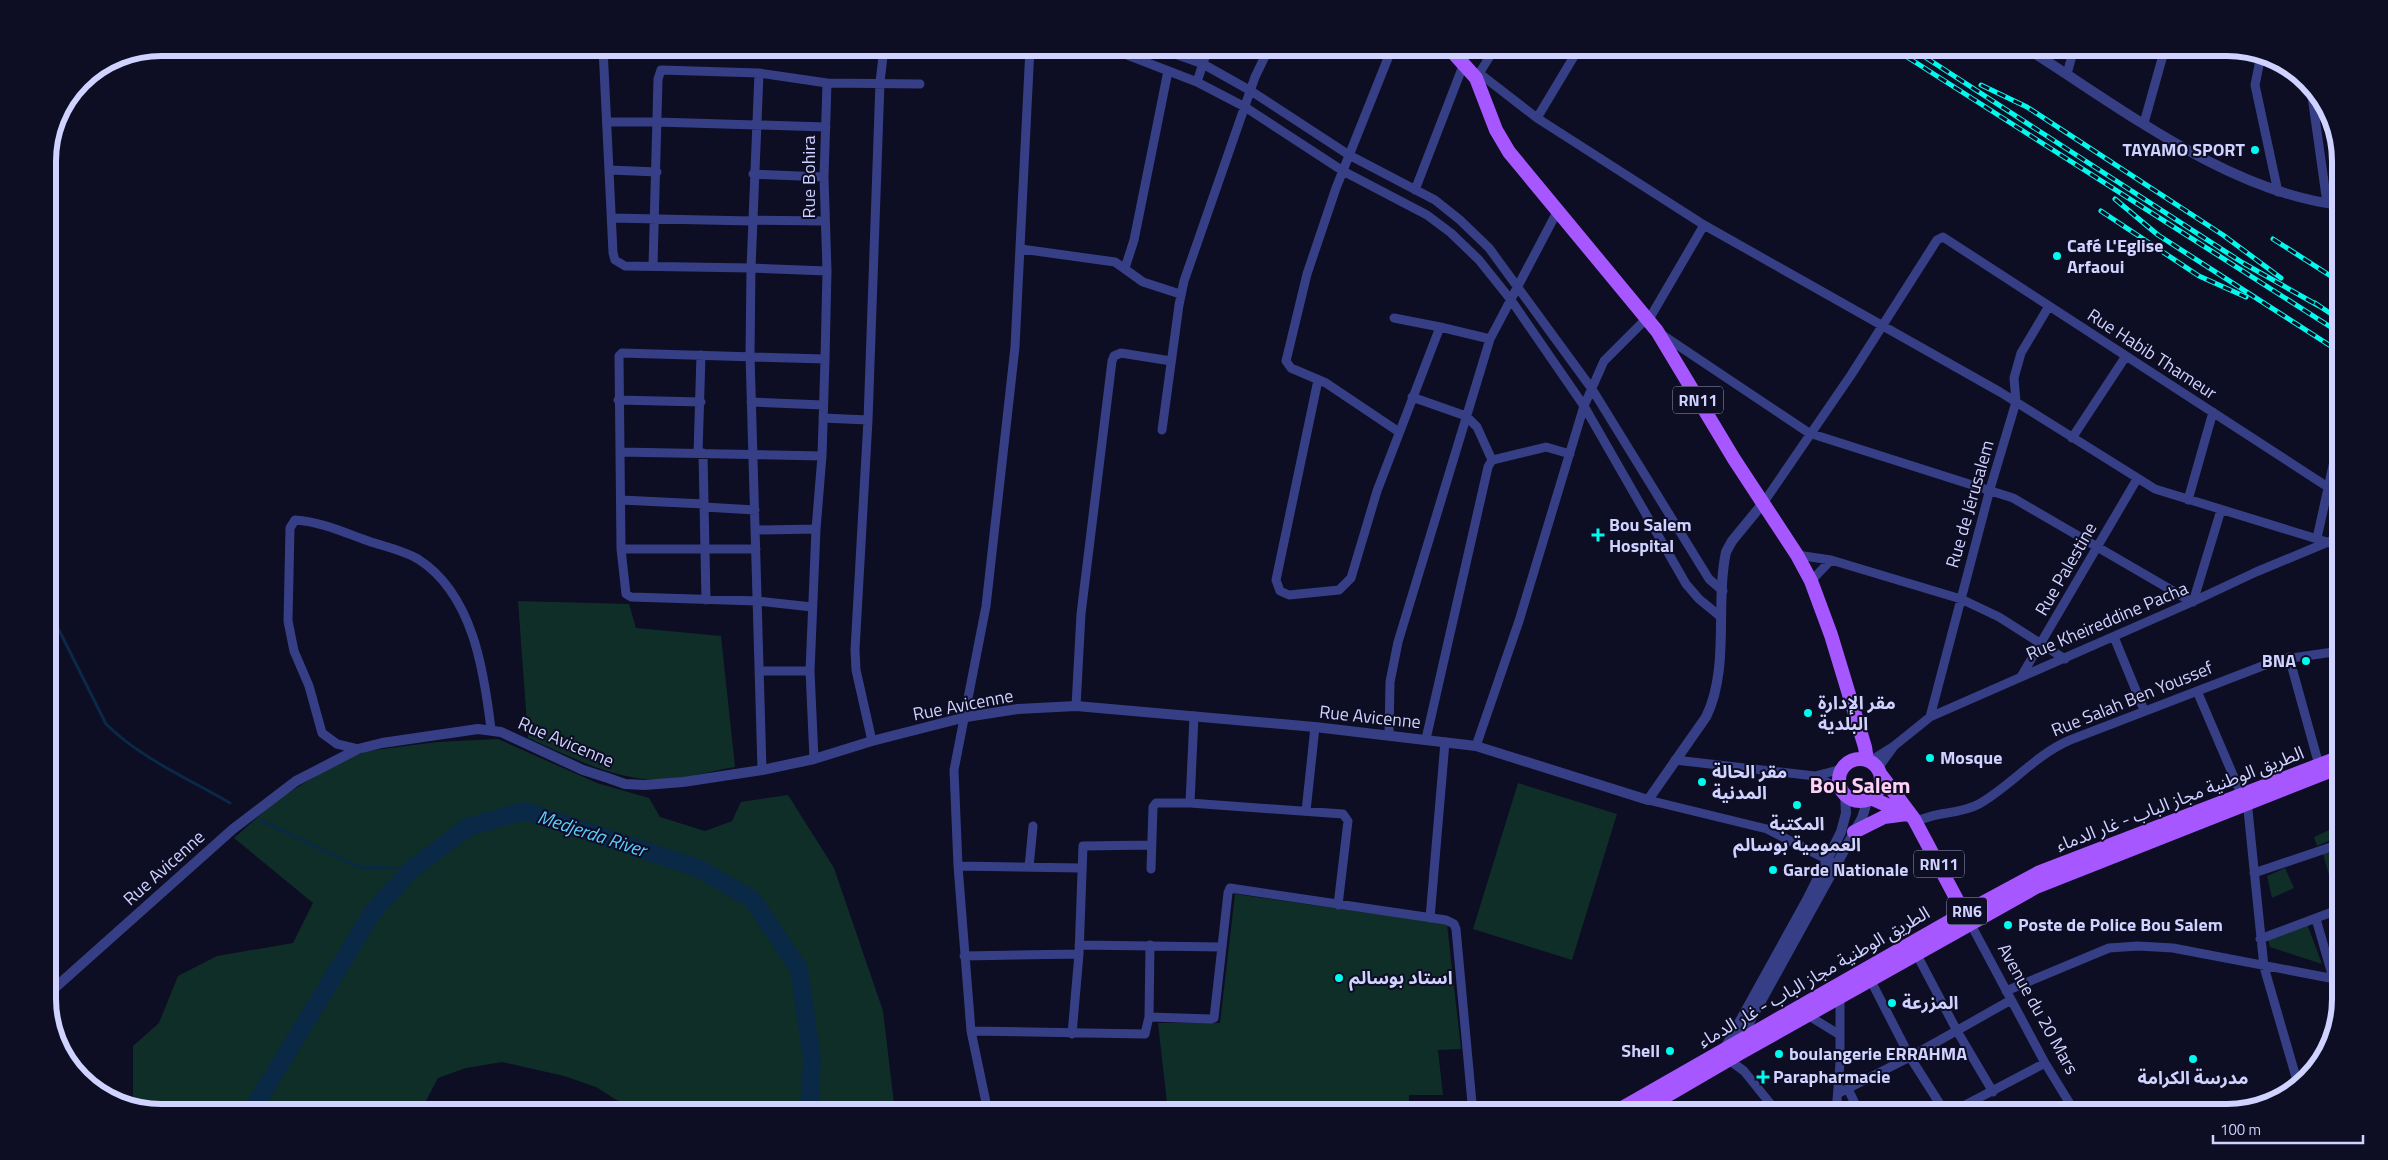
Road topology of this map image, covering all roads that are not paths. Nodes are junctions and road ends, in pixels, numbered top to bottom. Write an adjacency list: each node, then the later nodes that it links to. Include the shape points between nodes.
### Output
1 (603, 56): 31 (street)
2 (883, 56): 23 (street)
3 (1030, 56): 52 (street)
4 (1130, 56): 18 (street)
5 (1180, 56): 17 (street)
6 (1206, 56): 17 (street)
7 (1266, 56): 27 (street)
8 (1389, 56): 36 (street)
9 (1445, 56): 19 (main road, RN11)
10 (1456, 56): 22 (main road, RN11)
11 (1490, 56): 22 (street)
12 (1574, 56): 30 (street)
13 (2039, 56): 21 (street)
14 (2072, 56): 21 (street)
15 (2163, 56): 33 (street)
16 (2260, 62): 43 (street, via 2255,85)
17 (1203, 64): 24 (street); 27 (street)
18 (1168, 71): 24 (street); 55 (street, via 1134,240)
19 (1460, 72): 22 (main road, RN11); 42 (street)
20 (759, 74): 25 (street); 32 (street, via 661,70); 34 (street)
21 (2067, 74): 33 (street)
22 (1475, 78): 30 (street); 46 (main road, RN11, via 1509,152)
23 (880, 82): 25 (street); 26 (street); 83 (street)
24 (1197, 82): 29 (street)
25 (826, 83): 35 (street, Rue Bohira)
26 (920, 84)
27 (1251, 90): 29 (street); 36 (street)
28 (2313, 101): 44 (street)
29 (1245, 107): 38 (street); 58 (street)
30 (1537, 118): 51 (street)
31 (607, 122): 32 (street); 37 (street)
32 (657, 122): 34 (street); 39 (street)
33 (2144, 123): 43 (street, via 2214,164)
34 (756, 124): 35 (street); 40 (street)
35 (826, 127): 41 (street, Rue Bohira)
36 (1349, 155): 38 (street); 42 (street)
37 (610, 170): 39 (street); 47 (street)
38 (1343, 171): 59 (street, via 1428,215 1479,260); 71 (street, via 1307,274 1286,361 1292,368)
39 (657, 172): 48 (street)
40 (753, 174): 41 (street); 49 (street)
41 (824, 177): 50 (street, Rue Bohira)
42 (1415, 190): 57 (street, via 1435,200 1460,220 1489,248)
43 (2278, 192): 44 (street)
44 (2327, 203): 45 (street)
45 (2332, 204)
46 (1557, 212): 57 (street); 62 (main road, RN11)
47 (612, 218): 48 (street); 53 (street, via 615,260 625,266)
48 (655, 218): 49 (street); 53 (street)
49 (752, 220): 50 (street); 54 (street)
50 (825, 221): 56 (street, Rue Bohira)
51 (1704, 226): 62 (street); 63 (street)
52 (1021, 249): 55 (street, via 1099,258); 137 (street, via 1015,347 986,606)
53 (653, 266): 54 (street)
54 (751, 268): 56 (street); 67 (street)
55 (1125, 268): 58 (street, via 1143,282)
56 (827, 271): 69 (street, Rue Bohira)
57 (1518, 286): 59 (street); 72 (street)
58 (1180, 294): 70 (street)
59 (1511, 300): 65 (street); 79 (street)
60 (2049, 306): 63 (street, Rue Habib Thameur, via 1943,236 1937,240); 68 (street, Rue Habib Thameur); 77 (street, Rue de Jérusalem, via 2021,353 2014,378)
61 (1394, 318): 64 (street)
62 (1650, 324): 72 (street, via 1604,361); 86 (street); 101 (main road, RN11)
63 (1880, 325): 77 (street); 86 (street, via 1851,374)
64 (1440, 327): 65 (street); 73 (street)
65 (1490, 339): 81 (street)
66 (701, 355): 67 (street); 74 (street, via 620,354); 75 (street)
67 (750, 355): 69 (street); 76 (street)
68 (2126, 356): 80 (street, Rue Habib Thameur); 87 (street)
69 (825, 359): 78 (street, Rue Bohira)
70 (1170, 361): 84 (street); 134 (street, via 1121,353 1114,356 1082,614)
71 (1318, 380): 85 (street); 85 (street, via 1276,580 1280,591 1289,595 1339,590 1351,578)
72 (1592, 388): 79 (street); 118 (street, via 1708,579)
73 (1412, 397): 81 (street); 85 (street)
74 (618, 400): 75 (street); 88 (street)
75 (700, 402): 89 (street)
76 (751, 402): 78 (street); 91 (street)
77 (2016, 402): 87 (street); 97 (street, Rue de Jérusalem)
78 (823, 405): 82 (street, Rue Bohira)
79 (1584, 406): 90 (street); 124 (street, via 1686,584)
80 (2213, 412): 96 (street, Rue Habib Thameur); 100 (street)
81 (1466, 416): 93 (street, via 1477,427); 141 (street, via 1398,642 1390,682)
82 (823, 418): 83 (street); 92 (street, Rue Bohira)
83 (868, 420): 143 (street, via 855,650 856,670)
84 (1162, 430)
85 (1399, 432)
86 (1809, 433): 97 (street); 101 (street)
87 (2072, 438): 95 (street)
88 (620, 452): 89 (street); 99 (street)
89 (701, 453): 91 (street); 102 (street)
90 (1570, 454): 93 (street, via 1546,447); 145 (street, via 1519,621)
91 (753, 455): 92 (street); 103 (street)
92 (822, 456): 105 (street, Rue Bohira)
93 (1492, 460): 142 (street, via 1465,561)
94 (2332, 473): 96 (street)
95 (2138, 479): 100 (street, via 2155,489); 111 (street, Rue Palestine)
96 (2329, 488): 98 (street, Rue Habib Thameur); 107 (street)
97 (1990, 489): 111 (street, via 2041,512); 119 (street, Rue de Jérusalem)
98 (2332, 490)
99 (621, 500): 102 (street); 112 (street)
100 (2188, 500): 104 (street)
101 (1764, 502): 115 (main road, RN11); 118 (street, via 1726,552)
102 (704, 506): 103 (street); 113 (street)
103 (755, 510): 106 (street)
104 (2221, 510): 107 (street); 122 (street)
105 (816, 529): 106 (street); 123 (street, Rue Bohira)
106 (756, 530): 114 (street)
107 (2316, 538): 109 (street)
108 (2332, 541): 109 (street, Rue Kheireddine Pacha)
109 (2329, 542): 110 (street); 122 (street, Rue Kheireddine Pacha)
110 (2332, 543)
111 (2098, 546): 122 (street); 126 (street, Rue Palestine)
112 (621, 549): 113 (street); 120 (street, via 628,596)
113 (705, 549): 114 (street); 120 (street)
114 (756, 549): 121 (street)
115 (1797, 555): 116 (street); 117 (main road, RN11)
116 (1831, 560): 117 (street); 119 (street)
117 (1811, 581): 150 (main road, RN11, via 1831,635)
118 (1723, 591): 124 (street)
119 (1961, 599): 126 (street); 138 (street, Rue de Jérusalem)
120 (706, 600): 121 (street)
121 (757, 601): 123 (street); 130 (street)
122 (2193, 602): 125 (street, Rue Kheireddine Pacha)
123 (812, 607): 131 (street, Rue Bohira)
124 (1721, 617): 148 (street, via 1712,705)
125 (2114, 637): 129 (street, Rue Kheireddine Pacha); 135 (street)
126 (2042, 642): 129 (street); 132 (street, Rue Palestine)
127 (2332, 652): 128 (street, Rue Salah Ben Youssef)
128 (2289, 657): 133 (street, Rue Salah Ben Youssef); 151 (street)
129 (2065, 659): 132 (street, Rue Kheireddine Pacha)
130 (759, 671): 131 (street); 153 (street)
131 (810, 671): 147 (street, Rue Bohira)
132 (2022, 675): 138 (street, Rue Kheireddine Pacha)
133 (2197, 691): 135 (street, Rue Salah Ben Youssef); 159 (street)
134 (1076, 706): 136 (street, Rue Avicenne); 137 (street, Rue Avicenne, via 1018,709)
135 (2144, 710): 162 (street, Rue Salah Ben Youssef, via 2057,745 1977,805 1924,818)
136 (1194, 716): 139 (street, Rue Avicenne); 160 (street)
137 (966, 717): 143 (street, Rue Avicenne); 168 (street, via 954,770)
138 (1930, 717): 150 (street, Rue Kheireddine Pacha)
139 (1315, 727): 141 (street, Rue Avicenne); 161 (street)
140 (491, 729): 146 (street, Rue Avicenne); 146 (street, via 480,662 462,611 439,576 410,555 336,527 295,520 290,528 288,621 294,651 309,686 322,734 337,744); 153 (street, Rue Avicenne, via 583,770 625,784 663,785)
141 (1389, 735): 142 (street, Rue Avicenne)
142 (1426, 739): 144 (street, Rue Avicenne)
143 (872, 741): 147 (street, Rue Avicenne)
144 (1445, 742): 145 (street, Rue Avicenne); 175 (street)
145 (1476, 746): 158 (street, Rue Avicenne)
146 (358, 749): 188 (street, Rue Avicenne, via 296,781 263,805)
147 (814, 759): 153 (street, Rue Avicenne)
148 (1675, 760): 155 (street); 158 (street)
149 (2332, 760): 151 (main road, الطريق الوطنية مجاز الباب - غار الدماء / RN6)
150 (1870, 765): 152 (main road); 157 (main road, RN11, via 1878,790); 162 (main road, RN11)
151 (2319, 766): 159 (main road, الطريق الوطنية مجاز الباب - غار الدماء / RN6)
152 (1842, 769): 155 (street); 156 (main road, via 1840,783)
153 (762, 770)
154 (2332, 771): 159 (main road, الطريق الوطنية مجاز الباب - غار الدماء / RN6)
155 (1815, 776): 156 (street)
156 (1844, 792): 157 (main road, via 1860,800); 167 (street, via 1844,823)
157 (1869, 798): 162 (main road); 164 (street)
158 (1648, 800): 167 (street, via 1766,830)
159 (2243, 800): 172 (street); 176 (main road, الطريق الوطنية مجاز الباب - غار الدماء / RN6, via 2040,872)
160 (1190, 803): 161 (street); 165 (street, via 1154,804)
161 (1306, 811): 173 (street, via 1343,814 1347,818)
162 (1912, 817): 164 (main road, via 1871,822); 176 (main road, Avenue du 20 Mars / RN11)
163 (1033, 826): 169 (street)
164 (1854, 832): 167 (street)
165 (1152, 844): 170 (street, via 1085,845); 171 (street)
166 (2332, 847): 172 (street)
167 (1832, 862): 198 (street); 199 (street)
168 (958, 866): 169 (street); 183 (street)
169 (1029, 867): 170 (street)
170 (1081, 868): 181 (street)
171 (1151, 869)
172 (2254, 874): 178 (street)
173 (1338, 904): 175 (street); 180 (street, via 1230,888)
174 (2332, 912): 177 (street)
175 (1430, 918): 208 (street, via 1451,922 1456,929)
176 (1967, 919): 182 (main road, الطريق الوطنية مجاز الباب - غار الدماء / RN6); 189 (street, Avenue du 20 Mars); 198 (main road, الطريق الوطنية مجاز الباب - غار الدماء / RN6)
177 (2316, 919): 178 (street); 184 (street)
178 (2260, 939): 185 (street)
179 (1150, 945): 180 (street); 181 (street); 193 (street)
180 (1222, 947): 193 (street, via 1213,1019)
181 (1079, 950): 183 (street); 196 (street)
182 (1917, 955): 187 (main road, الطريق الوطنية مجاز الباب - غار الدماء / RN6); 195 (street)
183 (964, 956): 194 (street)
184 (2332, 965)
185 (2264, 967): 186 (street); 189 (street, via 2172,948 2109,948); 203 (street)
186 (2332, 979)
187 (1871, 981): 190 (main road, الطريق الوطنية مجاز الباب - غار الدماء / RN6); 200 (street)
188 (56, 987)
189 (2006, 991): 191 (street, Avenue du 20 Mars)
190 (1840, 998): 192 (main road, الطريق الوطنية مجاز الباب - غار الدماء / RN6); 197 (street)
191 (2011, 1000): 195 (street); 201 (street, Avenue du 20 Mars)
192 (1809, 1016): 197 (street); 198 (main road, الطريق الوطنية مجاز الباب - غار الدماء / RN6)
193 (1149, 1017): 196 (street, via 1145,1034)
194 (972, 1031): 196 (street); 207 (street)
195 (1957, 1031): 200 (street); 205 (street)
196 (1072, 1034)
197 (1840, 1035): 206 (street)
198 (1740, 1046): 199 (main road, الطريق الوطنية مجاز الباب - غار الدماء / RN6); 202 (street)
199 (1726, 1055): 202 (street); 209 (main road, الطريق الوطنية مجاز الباب - غار الدماء / RN6); 210 (main road, الطريق الوطنية مجاز الباب - غار الدماء / RN6)
200 (1910, 1057): 204 (street); 214 (street)
201 (2045, 1063): 205 (street); 216 (street, Avenue du 20 Mars)
202 (1744, 1071): 211 (street)
203 (2296, 1077)
204 (1848, 1089): 206 (street); 213 (street)
205 (1993, 1092): 215 (street)
206 (1839, 1093): 212 (street)
207 (986, 1104)
208 (1472, 1104)
209 (1631, 1104)
210 (1651, 1104)
211 (1771, 1104)
212 (1837, 1104)
213 (1855, 1104)
214 (1940, 1104)
215 (1968, 1104)
216 (2069, 1104)

